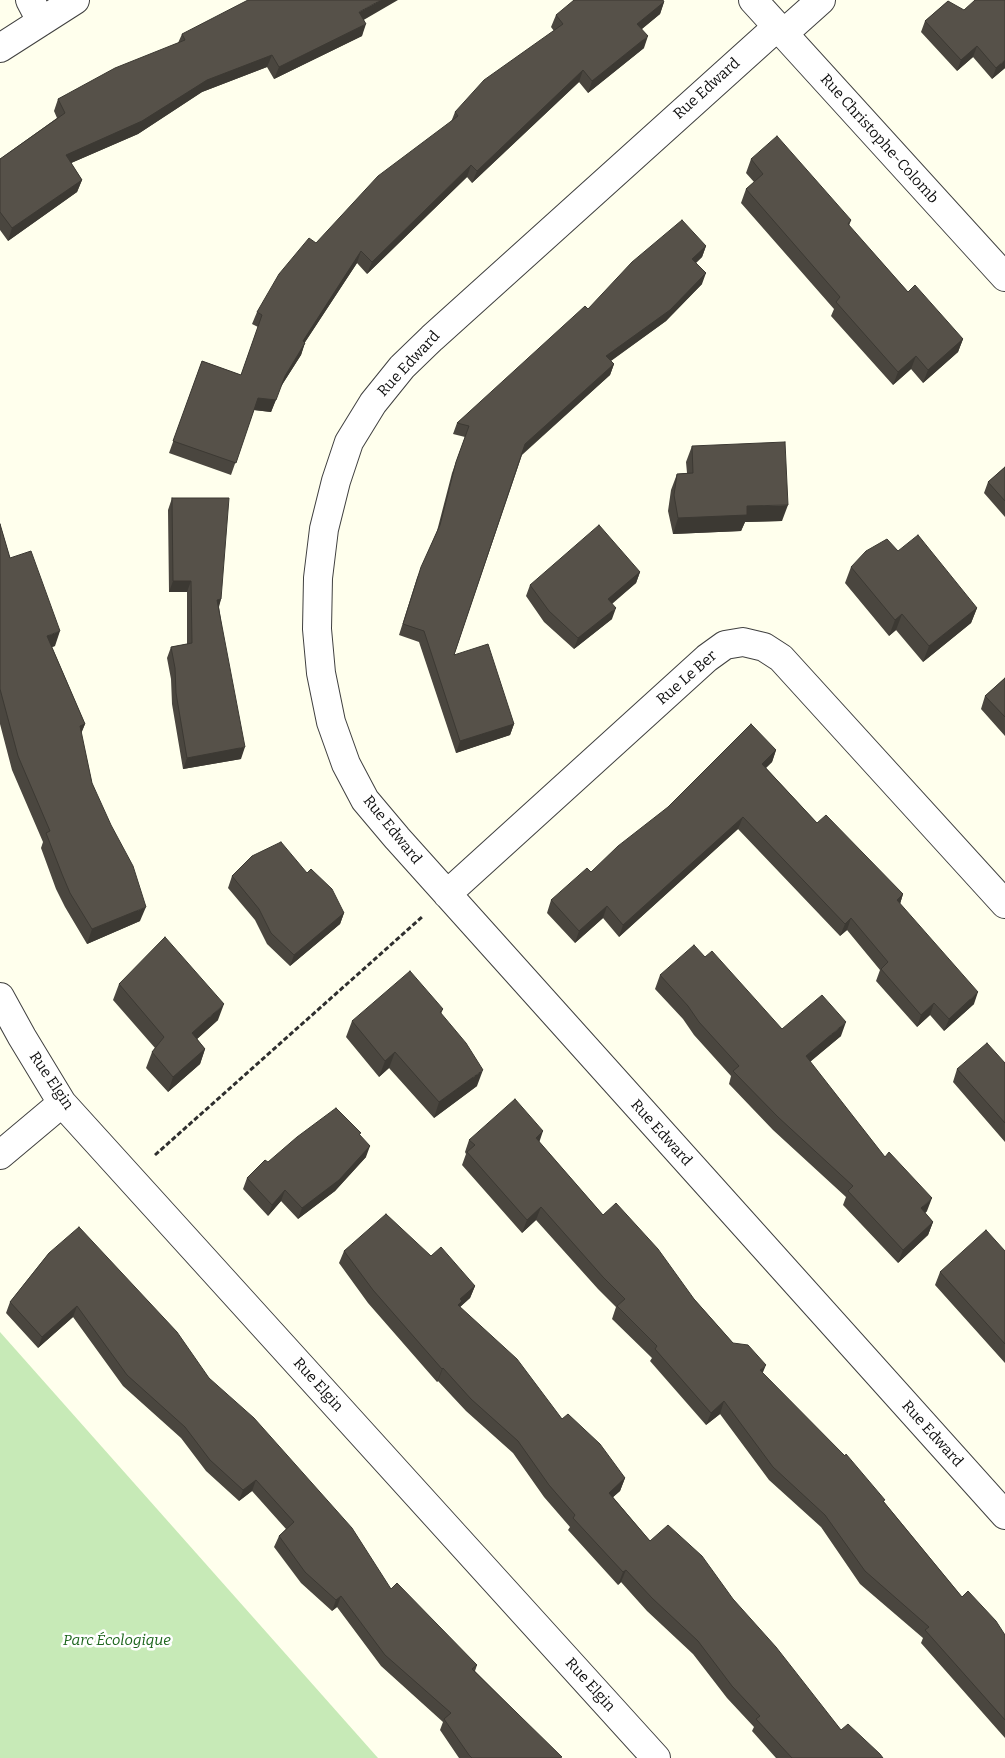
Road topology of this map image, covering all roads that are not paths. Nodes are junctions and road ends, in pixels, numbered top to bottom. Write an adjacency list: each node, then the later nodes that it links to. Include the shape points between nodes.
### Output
1 (75, 0): 4 (street)
2 (753, 0): 5 (street, Rue Christophe-Colomb)
3 (821, 0): 5 (street, Rue Edward)
4 (36, 11): 6 (street)
5 (780, 30): 7 (street, Rue Christophe-Colomb); 8 (street, Rue Edward, via 432,338 402,367 373,403 349,442 324,529 318,578 318,638 330,722 346,764 366,800)
6 (0, 48)
7 (1005, 277)
8 (447, 894): 9 (street, Rue Le Ber, via 706,658 725,645 743,642 764,647 782,658); 13 (street, Rue Edward)
9 (1005, 904)
10 (0, 997): 11 (street, Rue Elgin)
11 (62, 1103): 12 (street); 14 (street, Rue Elgin)
12 (0, 1155)
13 (1005, 1515)
14 (656, 1758)

